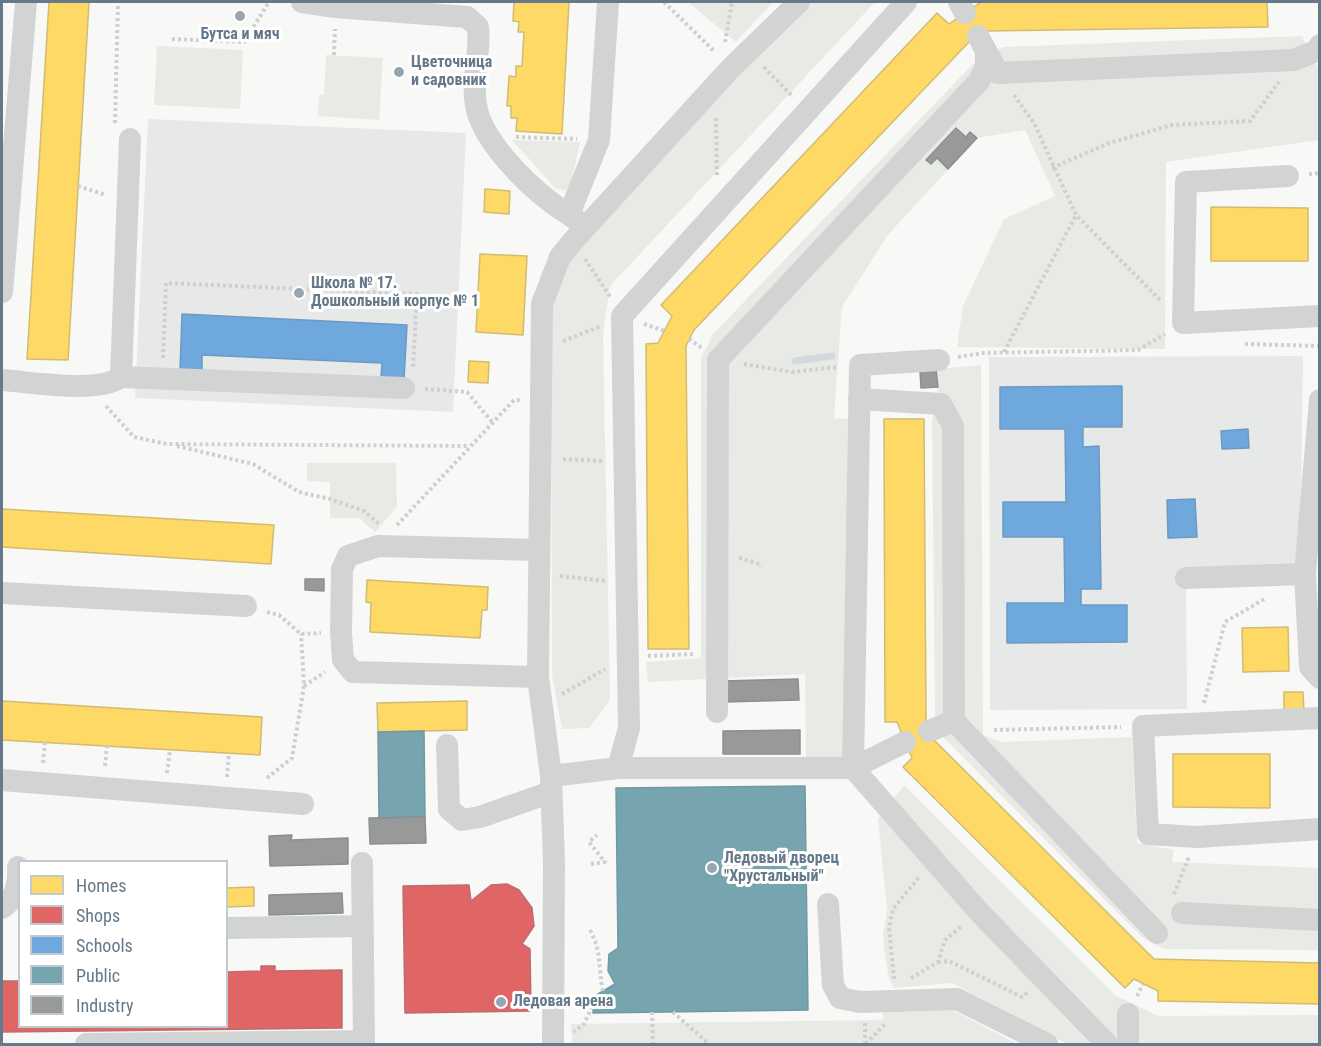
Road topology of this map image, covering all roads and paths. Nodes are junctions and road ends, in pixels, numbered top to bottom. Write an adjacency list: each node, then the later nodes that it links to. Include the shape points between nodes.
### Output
1 (26, 2): 28 (lane)
2 (118, 2): 19 (path, via 113,112 116,132)
3 (269, 2): 10 (path, via 244,42)
4 (302, 2): 18 (lane, via 467,17 478,27 475,105)
5 (608, 2): 20 (lane)
6 (664, 2): 14 (path)
7 (732, 2): 14 (path)
8 (799, 2): 12 (lane)
9 (906, 2): 17 (lane)
10 (172, 39)
11 (1320, 45): 13 (lane, via 1316,51)
12 (748, 51): 14 (lane); 17 (path)
13 (1294, 60): 15 (lane); 21 (path, via 1250,121 1173,125 1109,143)
14 (726, 64): 16 (lane)
15 (998, 72): 21 (path, via 1034,123); 34 (lane, via 982,43 986,66 979,81)
16 (715, 85): 25 (path); 27 (lane)
17 (807, 111): 25 (lane)
18 (489, 136): 20 (path); 27 (lane, via 502,155)
19 (130, 139): 24 (lane)
20 (599, 140): 27 (lane)
21 (1052, 168): 26 (path)
22 (1288, 176): 31 (lane, via 1186,182)
23 (78, 186): 24 (path)
24 (128, 202): 38 (lane)
25 (718, 211): 29 (lane)
26 (1076, 215): 31 (path); 33 (path)
27 (576, 227): 29 (path); 42 (lane, via 542,304)
28 (2, 292)
29 (622, 316): 49 (lane)
30 (1320, 316): 31 (lane)
31 (1183, 323): 33 (path, via 1138,350)
32 (983, 353): 33 (path)
33 (1004, 353)
34 (718, 360): 36 (path, via 792,372); 63 (lane)
35 (939, 360): 36 (lane)
36 (860, 365): 43 (lane)
37 (162, 376): 38 (lane); 41 (lane); 41 (path, via 166,283 417,294)
38 (121, 377): 40 (lane, via 111,384)
39 (2, 380): 40 (lane)
40 (78, 385): 46 (path, via 107,407 134,437)
41 (408, 388): 45 (path, via 466,392)
42 (540, 397): 45 (path, via 514,400); 51 (lane)
43 (859, 399): 70 (lane, via 941,404 953,426); 78 (lane)
44 (1320, 400): 54 (lane)
45 (493, 423): 47 (path)
46 (167, 444): 47 (path); 50 (path, via 253,464 299,492 364,511)
47 (469, 446): 50 (path)
48 (558, 459): 49 (path)
49 (624, 460): 57 (lane)
50 (385, 539): 51 (lane); 61 (lane, via 348,556 342,569)
51 (539, 550): 65 (lane)
52 (742, 558): 53 (path)
53 (760, 567)
54 (1305, 574): 56 (lane); 66 (lane, via 1310,667)
55 (559, 576): 57 (path)
56 (1186, 578)
57 (626, 583): 64 (lane)
58 (1275, 592): 71 (path, via 1225,622)
59 (2, 593): 60 (lane)
60 (246, 606): 62 (path, via 279,615)
61 (341, 632): 62 (path); 65 (lane, via 343,660 353,672)
62 (301, 634): 79 (path, via 304,686 292,758)
63 (717, 653): 64 (path); 68 (lane)
64 (627, 657): 67 (path); 77 (lane, via 629,728)
65 (538, 677): 81 (lane)
66 (1320, 678)
67 (552, 700)
68 (717, 712)
69 (1320, 718): 71 (lane)
70 (954, 721): 73 (lane); 97 (lane)
71 (1198, 723): 72 (lane)
72 (1143, 726): 74 (path); 85 (lane, via 1148,834)
73 (929, 731)
74 (997, 731)
75 (905, 742): 78 (lane)
76 (447, 745): 81 (lane, via 449,809 462,820 480,817)
77 (618, 768): 78 (lane); 81 (lane)
78 (853, 768): 86 (lane)
79 (265, 779)
80 (2, 780): 82 (lane)
81 (551, 784): 110 (lane)
82 (303, 804)
83 (1320, 829): 85 (lane)
84 (597, 836): 88 (path, via 589,843 604,862)
85 (1198, 837): 91 (path)
86 (934, 860): 99 (lane); 100 (path, via 893,909 889,927)
87 (362, 863): 94 (lane)
88 (591, 864)
89 (18, 884): 92 (lane, via 10,903)
90 (828, 904): 114 (lane, via 833,985 840,998 860,1002 957,999)
91 (1176, 907): 93 (lane)
92 (2, 908)
93 (1320, 920)
94 (363, 926): 95 (lane); 108 (lane)
95 (228, 928)
96 (590, 930): 101 (path, via 599,946)
97 (1157, 933)
98 (938, 962): 99 (path, via 949,961 1022,998)
99 (1043, 978): 115 (lane)
100 (894, 988)
101 (603, 992)
102 (568, 1005): 107 (path, via 594,1003)
103 (652, 1012): 111 (path)
104 (673, 1012): 112 (path)
105 (1128, 1014): 116 (lane)
106 (865, 1019): 113 (path)
107 (584, 1024)
108 (364, 1043): 109 (lane)
109 (86, 1044)
110 (553, 1044)
111 (653, 1044)
112 (709, 1044)
113 (865, 1044)
114 (1047, 1044)
115 (1107, 1044)
116 (1128, 1044)

